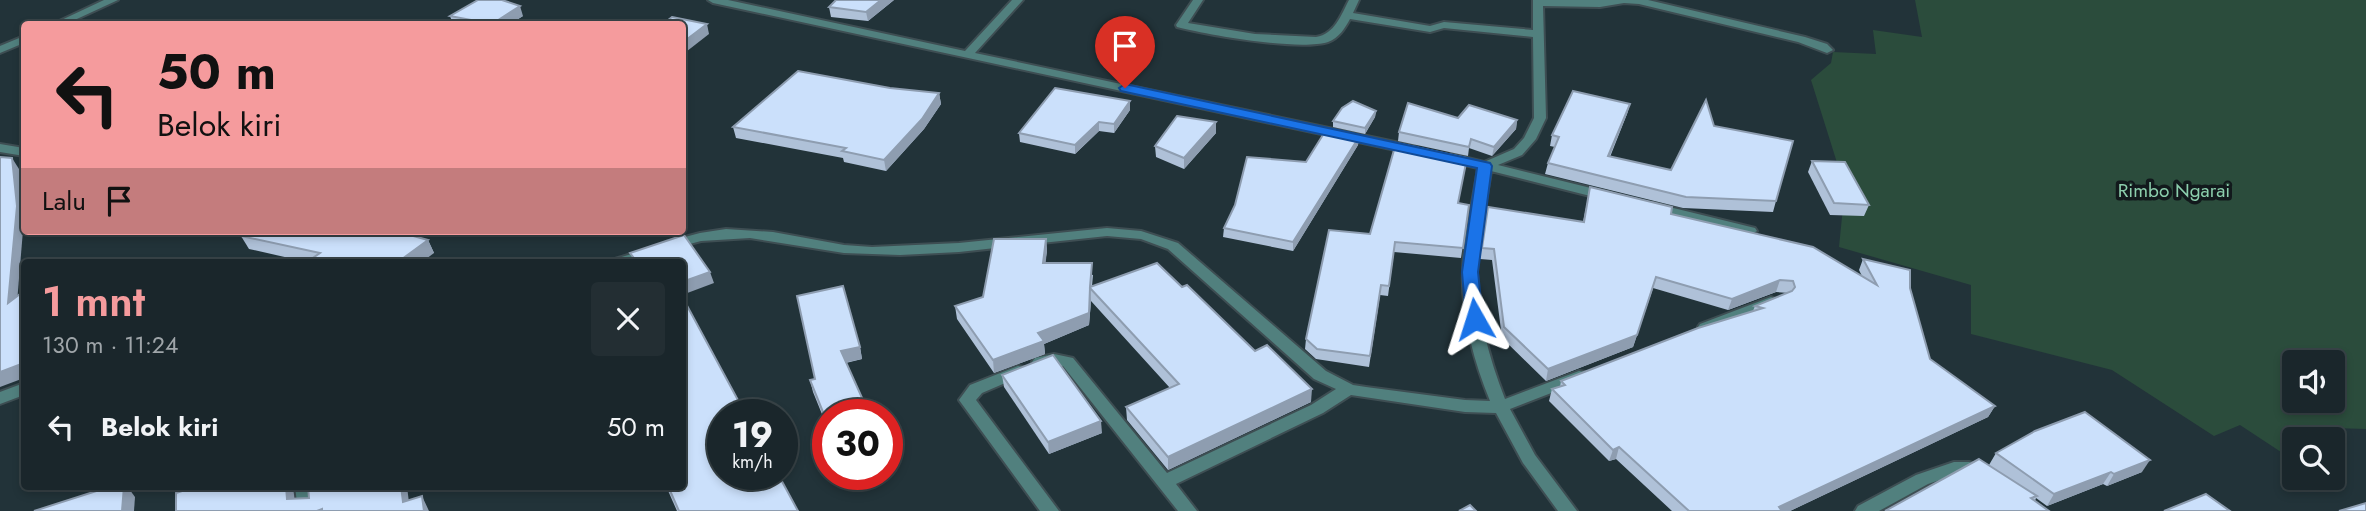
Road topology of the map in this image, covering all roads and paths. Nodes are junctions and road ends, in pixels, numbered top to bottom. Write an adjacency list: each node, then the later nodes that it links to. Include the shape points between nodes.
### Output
1 (113, 0): 10 (street)
2 (713, 0): 8 (street)
3 (1018, 0): 15 (street)
4 (1198, 0): 9 (street, via 1181,25 1292,40 1327,39)
5 (1354, 0): 9 (street)
6 (1632, 0): 7 (street, via 1600,4); 14 (street, via 1801,39)
7 (1538, 1): 11 (street)
8 (748, 3): 15 (street)
9 (1346, 15): 11 (street, via 1426,28 1444,25)
10 (65, 21)
11 (1539, 34): 18 (street, via 1540,118 1518,152)
12 (21, 40): 13 (street)
13 (0, 50)
14 (1827, 50)
15 (968, 54): 18 (street)
16 (0, 148): 17 (street)
17 (21, 152)
18 (1485, 166): 19 (street); 29 (street, via 1470,272 1477,329)
19 (1617, 198)
20 (1644, 205): 21 (street)
21 (1749, 231)
22 (628, 259): 26 (street, via 699,234 726,232 869,251 1132,232 1173,246 1320,375)
23 (1782, 297): 24 (street)
24 (1692, 332)
25 (1590, 372): 29 (street)
26 (1349, 389): 29 (street); 30 (street)
27 (21, 390): 28 (street)
28 (0, 398)
29 (1500, 407): 36 (street, via 1519,446)
30 (1164, 482): 34 (street, via 1068,362 1047,360 976,389 967,400); 35 (street)
31 (1996, 482): 37 (street, via 1975,468 1956,466)
32 (304, 490): 33 (street)
33 (307, 511)
34 (1050, 511)
35 (1188, 511)
36 (1568, 511)
37 (1864, 511)

